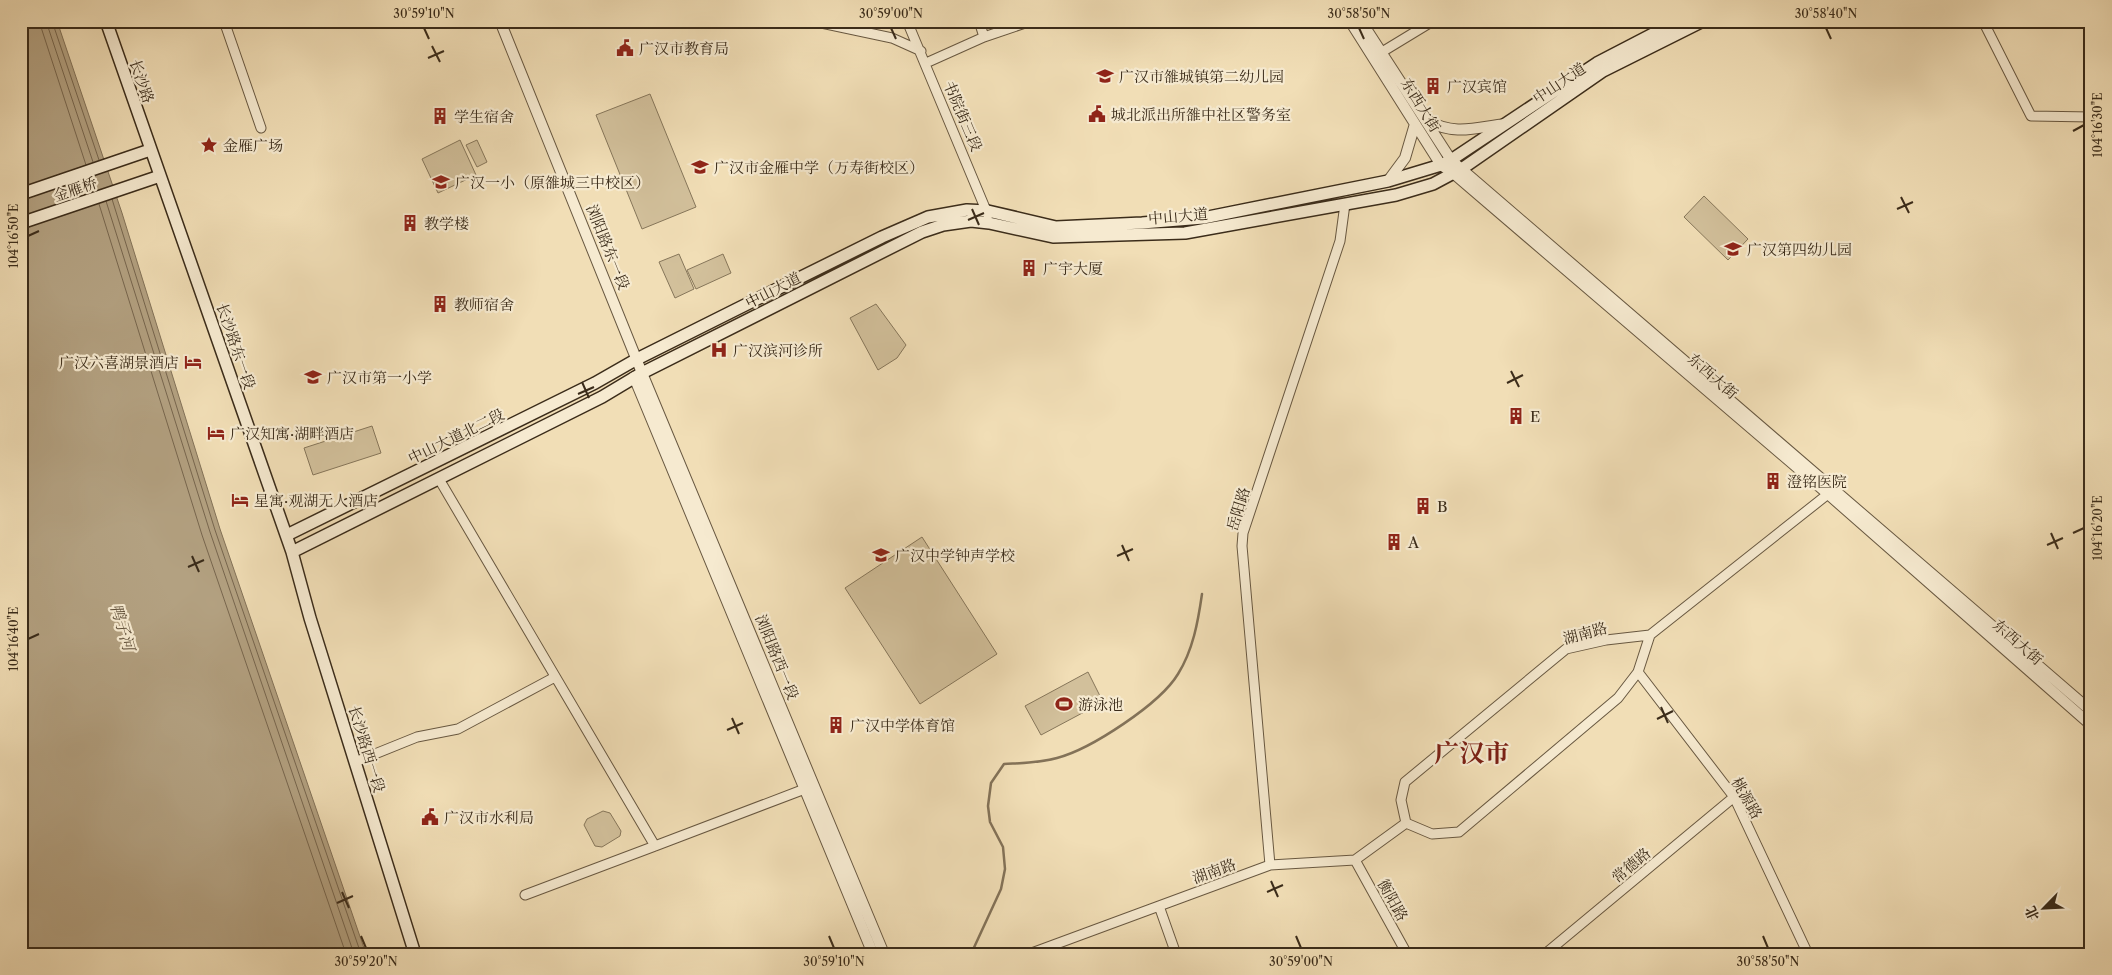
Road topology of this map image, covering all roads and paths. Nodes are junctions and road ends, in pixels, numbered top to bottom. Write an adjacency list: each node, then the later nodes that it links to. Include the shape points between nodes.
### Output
1 (106, 21): 23 (main road, 长沙路)
2 (224, 21): 22 (street)
3 (500, 21): 33 (street, 浏阳路东一段)
4 (812, 21): 15 (street, via 892,38)
5 (907, 21): 15 (street, 书院街三段)
6 (980, 21): 14 (street)
7 (1031, 21): 14 (street)
8 (1350, 21): 20 (street, 东西大街)
9 (1361, 21): 16 (street, 东西大街)
10 (1433, 21): 16 (street)
11 (1678, 21): 21 (main road, 中山大道, via 1597,63)
12 (1703, 21): 25 (main road, 中山大道, via 1604,71)
13 (1983, 21): 18 (street, via 2031,116)
14 (984, 37): 17 (street)
15 (921, 51): 17 (street, 书院街三段)
16 (1382, 52): 19 (street, 东西大街)
17 (926, 62): 30 (street, 书院街三段)
18 (2091, 117)
19 (1425, 120): 21 (street, via 1455,131); 24 (street, 东西大街)
20 (1415, 124): 24 (street, 东西大街); 27 (street, via 1405,158)
21 (1505, 124): 24 (main road, 中山大道)
22 (261, 128)
23 (150, 150): 26 (main road, 长沙路东一段); 28 (main road, 金雁桥)
24 (1446, 162): 25 (street, 东西大街); 27 (main road, 中山大道)
25 (1458, 171): 29 (main road, 中山大道, via 1433,184 1396,195); 36 (street, 东西大街); 42 (street, 东西大街)
26 (160, 176): 32 (main road, 金雁桥); 37 (main road, 长沙路东一段)
27 (1388, 181): 30 (main road, 中山大道, via 1203,218 1151,223 1056,227)
28 (21, 194)
29 (1345, 204): 31 (main road, 中山大道, via 1185,232 1053,237); 50 (street, 岳阳路, via 1340,241 1243,533)
30 (988, 211): 31 (street, 书院街三段); 33 (main road, 中山大道, via 967,210 928,217)
31 (989, 223): 34 (main road, 中山大道, via 971,221 922,232)
32 (21, 224)
33 (637, 359): 34 (street, 浏阳路东一段); 37 (main road, 中山大道北二段, via 595,384)
34 (638, 375): 35 (main road, 中山大道北二段, via 602,397); 45 (street, 浏阳路西一段)
35 (439, 479): 38 (main road, 中山大道北二段); 41 (street)
36 (1828, 494): 39 (street); 43 (street, 东西大街)
37 (287, 536): 38 (main road, 长沙路东一段)
38 (292, 552): 44 (main road, 长沙路西一段)
39 (1650, 635): 40 (street); 47 (street, 湖南路, via 1566,649 1405,782 1400,800)
40 (1638, 672): 46 (street, 桃源路); 47 (street, via 1618,698 1459,832 1432,834)
41 (555, 677): 44 (street, via 458,729 417,737); 48 (street)
42 (2089, 709)
43 (2091, 725)
44 (355, 762): 53 (main road, 长沙路西一段)
45 (809, 788): 48 (street); 54 (street); 55 (street, 浏阳路西一段)
46 (1734, 797): 59 (street, 常德路); 60 (street, 桃源路)
47 (1406, 823): 49 (street)
48 (655, 846): 51 (street)
49 (1355, 860): 50 (street, 湖南路); 58 (street, 衡阳路)
50 (1270, 865): 52 (street, 湖南路)
51 (525, 896)
52 (1159, 906): 56 (street, 湖南路); 57 (street)
53 (415, 954)
54 (873, 954)
55 (884, 954)
56 (1030, 954)
57 (1176, 954)
58 (1407, 954)
59 (1545, 954)
60 (1808, 954)

